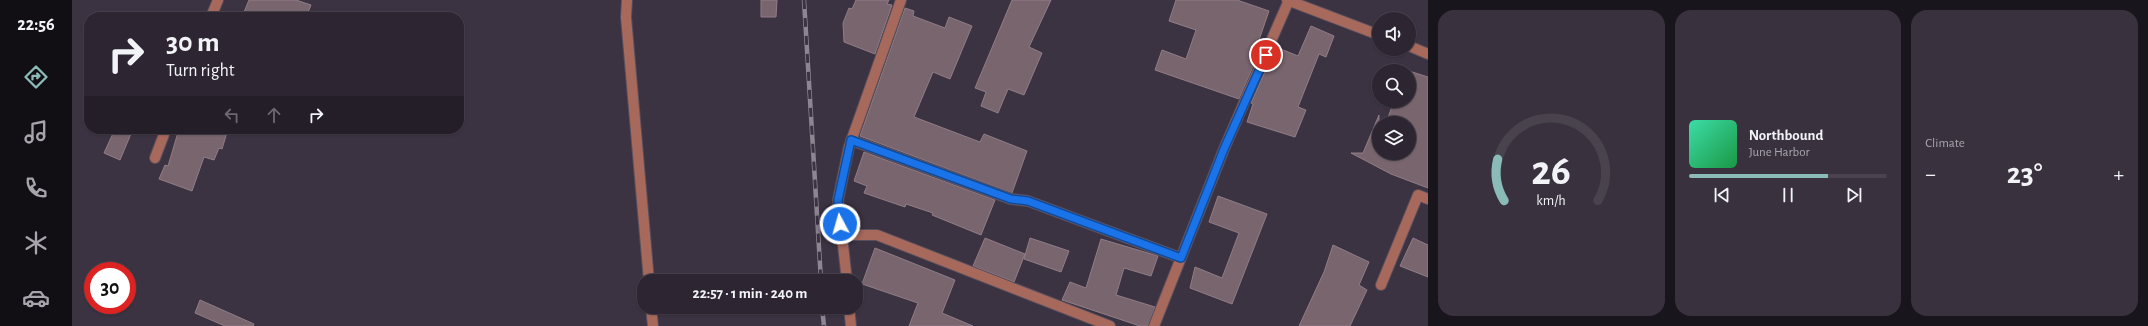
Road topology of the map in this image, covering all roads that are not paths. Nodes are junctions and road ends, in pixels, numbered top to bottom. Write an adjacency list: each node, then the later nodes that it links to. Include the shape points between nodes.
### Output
1 (218, 0): 5 (street)
2 (627, 0): 15 (street, via 626,17)
3 (901, 0): 10 (street)
4 (1289, 0): 6 (street); 14 (street, via 1224,149)
5 (213, 12)
6 (1372, 32)
7 (1416, 49): 8 (street)
8 (1428, 54)
9 (164, 134): 11 (street)
10 (851, 140): 13 (street, via 838,200); 14 (street, via 1011,199 1028,201)
11 (155, 158)
12 (1428, 199): 17 (street, via 1418,195)
13 (842, 235): 16 (street); 22 (street, via 877,235)
14 (1181, 258): 23 (street)
15 (648, 274)
16 (846, 274)
17 (1381, 285)
18 (652, 314): 20 (street)
19 (850, 314): 21 (street)
20 (653, 326)
21 (852, 326)
22 (1110, 326)
23 (1154, 326)

